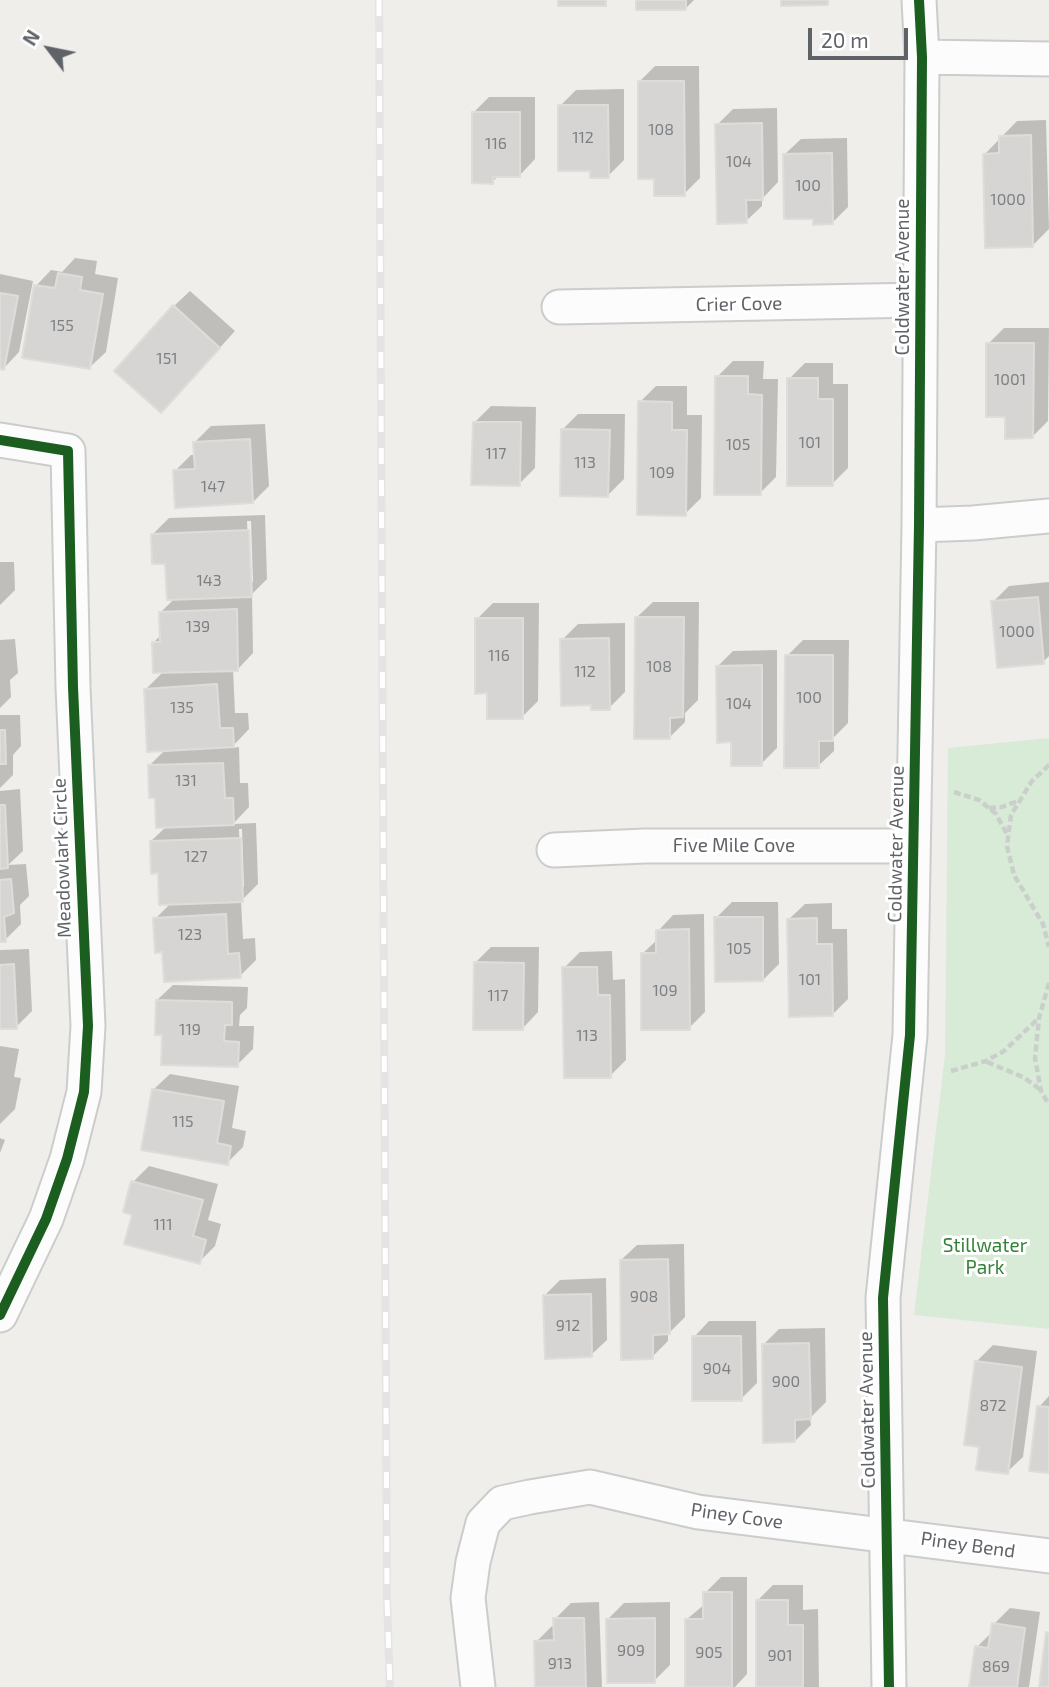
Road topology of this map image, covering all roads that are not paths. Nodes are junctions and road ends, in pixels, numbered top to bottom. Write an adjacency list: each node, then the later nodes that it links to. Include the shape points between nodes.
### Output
1 (919, 0): 2 (street, Coldwater Avenue)
2 (922, 57): 3 (street); 4 (street, Coldwater Avenue)
3 (1049, 59)
4 (920, 300): 5 (street, Crier Cove); 8 (street, Coldwater Avenue)
5 (559, 307)
6 (0, 440): 11 (street, Meadowlark Circle, via 68,451 88,1026 84,1092 67,1159 46,1219)
7 (1049, 516): 8 (street)
8 (919, 525): 9 (street, Coldwater Avenue)
9 (913, 846): 10 (street, Five Mile Cove); 12 (street, Coldwater Avenue, via 910,1035 883,1298)
10 (554, 850)
11 (0, 1315)
12 (886, 1534): 13 (street, Piney Bend); 14 (street, Piney Cove, via 698,1512 590,1487 502,1503 483,1523 468,1598); 15 (street, Coldwater Avenue)
13 (1049, 1556)
14 (478, 1687)
15 (889, 1687)

